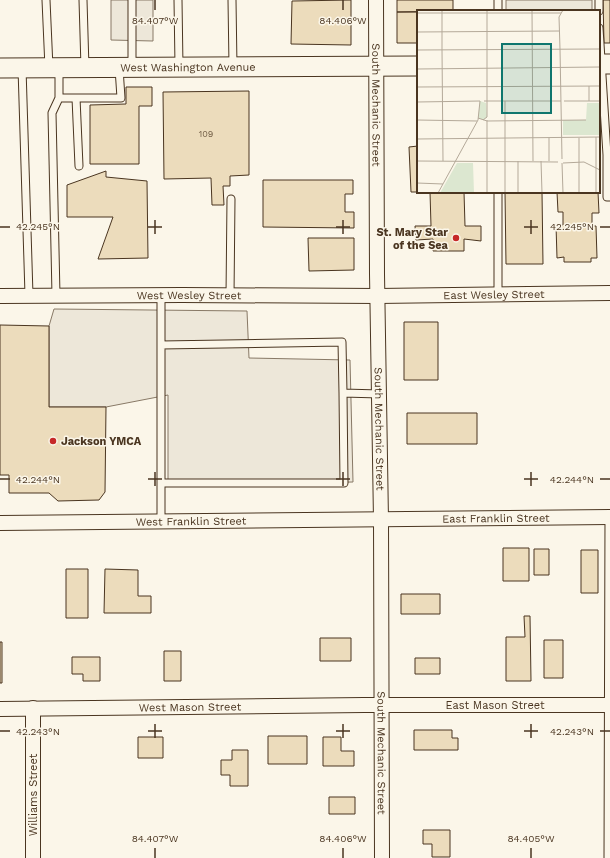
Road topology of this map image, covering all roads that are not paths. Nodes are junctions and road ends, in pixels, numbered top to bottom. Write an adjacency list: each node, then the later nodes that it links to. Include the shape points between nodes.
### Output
1 (46, 0): 15 (lane)
2 (83, 0): 16 (lane)
3 (132, 0): 17 (lane)
4 (178, 0): 10 (lane)
5 (232, 0): 11 (lane)
6 (376, 0): 12 (street, South Mechanic Street)
7 (600, 37): 8 (lane)
8 (603, 64): 20 (lane)
9 (417, 66): 12 (main road, West Washington Avenue)
10 (179, 67): 11 (main road, West Washington Avenue); 17 (main road, West Washington Avenue)
11 (233, 67): 12 (main road, West Washington Avenue)
12 (375, 67): 32 (street, South Mechanic Street)
13 (0, 68): 14 (main road, West Washington Avenue)
14 (22, 68): 15 (main road, West Washington Avenue); 29 (lane)
15 (54, 68): 16 (main road, West Washington Avenue); 18 (lane)
16 (85, 68): 17 (main road, West Washington Avenue)
17 (126, 68): 19 (lane, via 121,98)
18 (59, 98): 19 (lane); 30 (lane, via 52,113)
19 (76, 98): 21 (lane)
20 (608, 155): 23 (lane, via 607,197)
21 (79, 166)
22 (498, 193): 27 (lane)
23 (610, 197)
24 (231, 199): 31 (lane)
25 (610, 293): 27 (street, East Wesley Street)
26 (161, 295): 30 (street, West Wesley Street); 31 (street, West Wesley Street); 33 (lane)
27 (498, 295): 32 (street, East Wesley Street)
28 (0, 296): 29 (street, West Wesley Street)
29 (29, 296): 30 (street, West Wesley Street)
30 (56, 296)
31 (230, 296): 32 (street, West Wesley Street)
32 (378, 296): 35 (street, South Mechanic Street)
33 (161, 346): 34 (lane, via 342,342); 36 (lane)
34 (343, 393): 35 (lane); 36 (lane, via 344,482)
35 (380, 394): 38 (street, South Mechanic Street)
36 (161, 483): 39 (lane)
37 (609, 517): 38 (street, East Franklin Street); 42 (lane)
38 (381, 520): 39 (street, West Franklin Street); 41 (street, South Mechanic Street)
39 (160, 522): 40 (street, West Franklin Street)
40 (0, 524)
41 (381, 705): 42 (street, East Mason Street); 43 (street, West Mason Street); 46 (street, South Mechanic Street)
42 (609, 705): 47 (lane)
43 (33, 708): 44 (street, West Mason Street); 45 (street, Williams Street)
44 (0, 709)
45 (33, 858)
46 (382, 858)
47 (608, 858)

